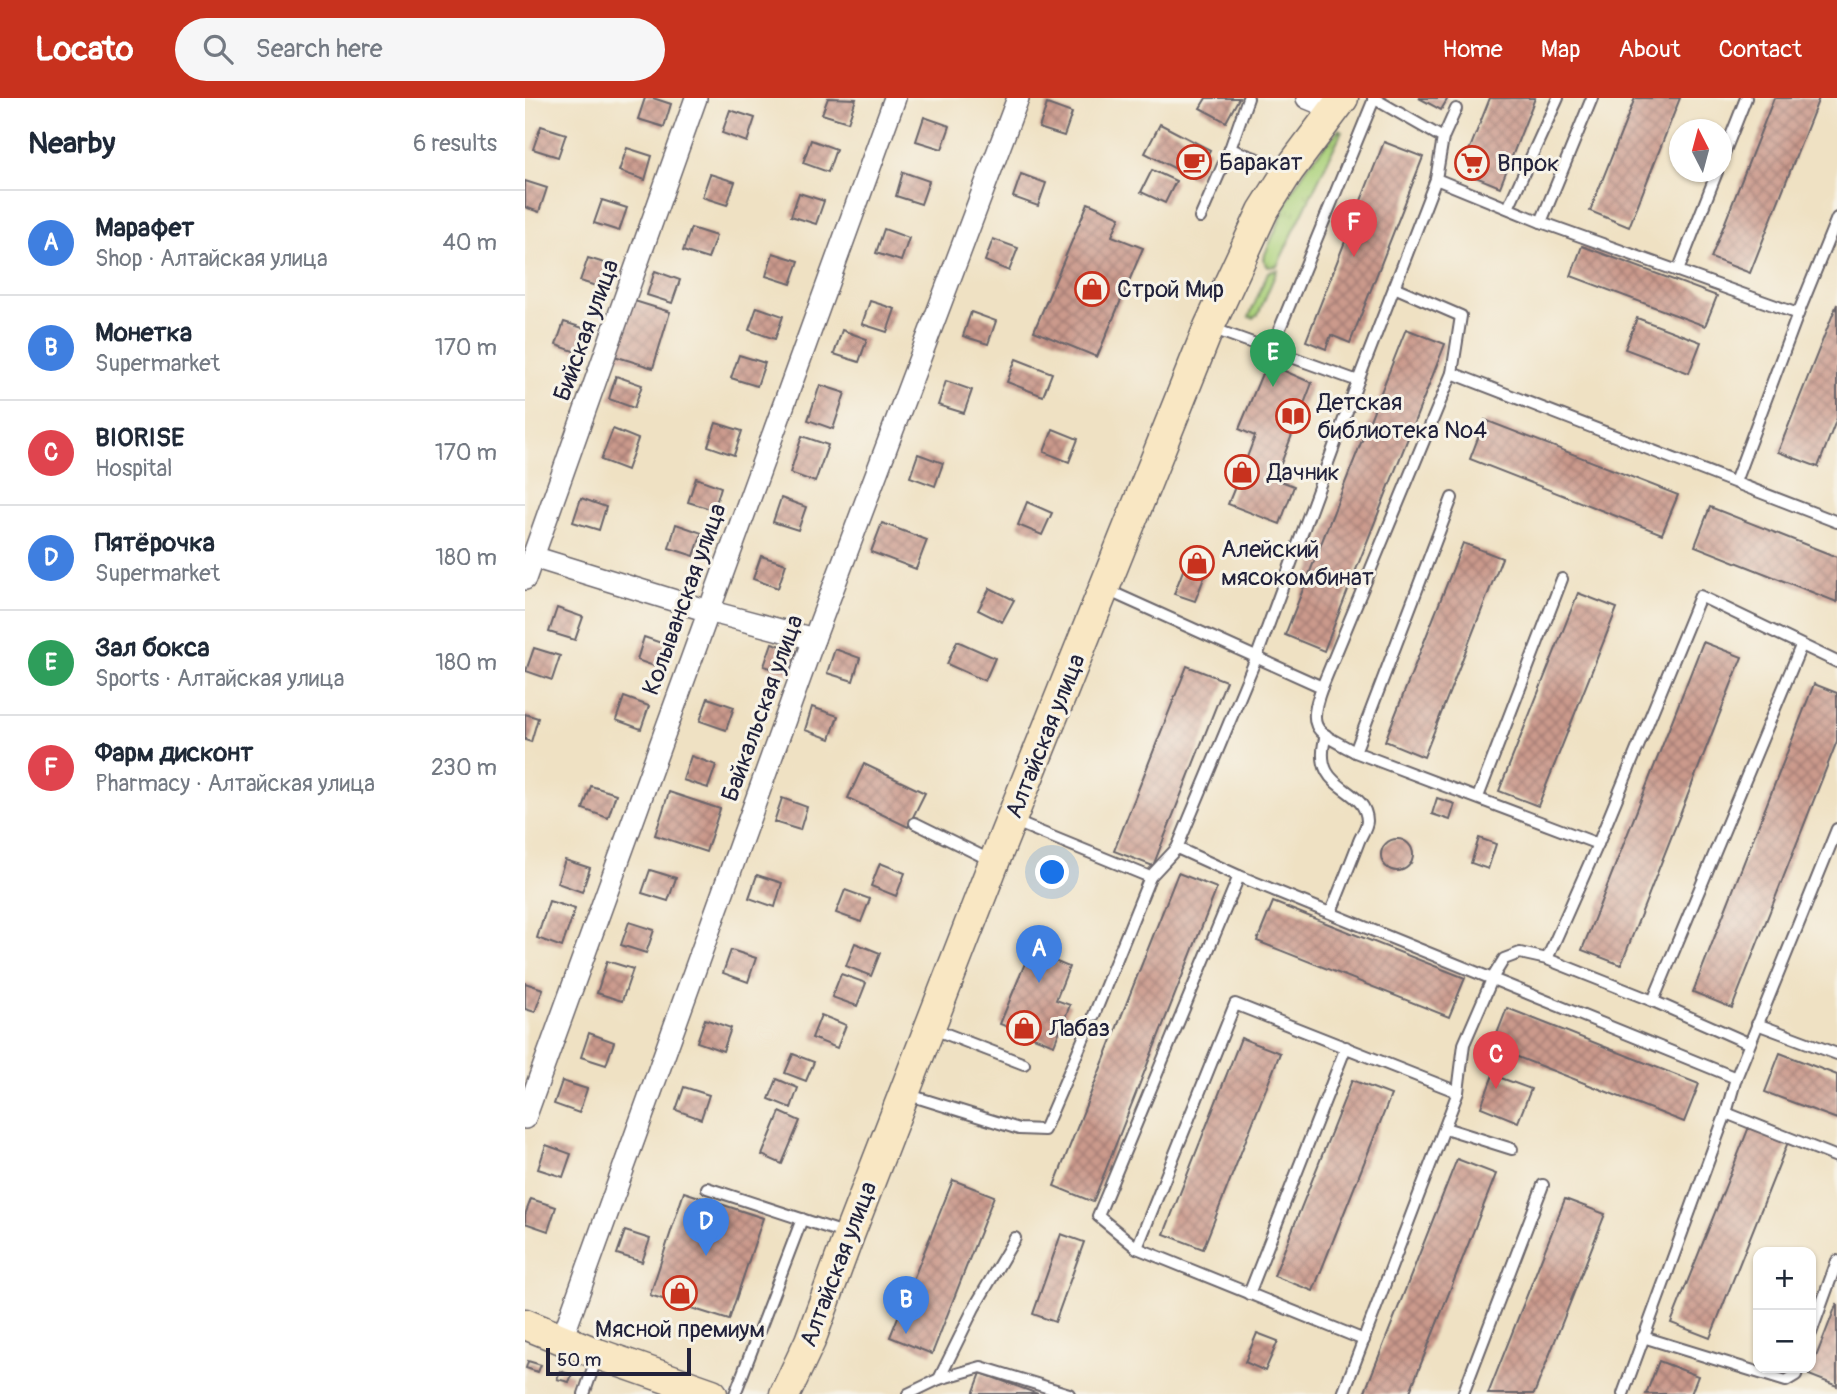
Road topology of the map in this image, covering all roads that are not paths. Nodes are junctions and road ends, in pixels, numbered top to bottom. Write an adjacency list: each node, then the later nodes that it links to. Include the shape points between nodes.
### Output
1 (696, 98): 31 (street, Бийская улица)
2 (895, 98): 35 (street, Колыванская улица)
3 (1018, 98): 36 (street, Байкальская улица)
4 (1248, 98): 13 (lane)
5 (1374, 98): 12 (lane); 25 (lane)
6 (1558, 98): 17 (lane)
7 (1592, 98): 20 (lane)
8 (1746, 98): 11 (lane)
9 (1328, 102): 14 (main road, Алтайская улица)
10 (1456, 109): 12 (lane)
11 (1732, 133)
12 (1443, 138): 15 (lane)
13 (1230, 149): 14 (lane); 18 (lane)
14 (1289, 170): 24 (main road, Алтайская улица, via 1239,258)
15 (1436, 179): 17 (lane); 22 (lane)
16 (1713, 182): 21 (lane)
17 (1508, 208): 20 (lane)
18 (1200, 218)
19 (1837, 218): 23 (lane)
20 (1541, 222): 21 (lane)
21 (1678, 271): 23 (lane)
22 (1394, 287): 26 (lane, via 1461,316); 27 (lane)
23 (1798, 314): 28 (lane)
24 (1209, 327): 25 (lane); 34 (main road, Алтайская улица)
25 (1271, 350): 27 (lane)
26 (1452, 373): 28 (lane); 40 (lane)
27 (1357, 381): 38 (lane)
28 (1735, 482): 30 (lane)
29 (1452, 498): 42 (lane)
30 (1837, 522)
31 (529, 556): 32 (street, Бийская улица); 35 (street)
32 (525, 579)
33 (1562, 579): 43 (lane)
34 (1105, 589): 38 (lane); 44 (main road, Алтайская улица)
35 (708, 611): 36 (street); 68 (street, Колыванская улица)
36 (814, 639): 83 (street, Байкальская улица)
37 (1801, 646): 39 (lane); 47 (lane, via 1700,596); 55 (lane)
38 (1257, 656): 40 (lane); 48 (lane)
39 (1837, 662)
40 (1322, 687): 41 (lane, via 1314,720)
41 (1326, 736): 42 (lane); 52 (lane, via 1322,765 1361,804 1367,822)
42 (1355, 752): 43 (lane)
43 (1478, 797): 47 (lane)
44 (1011, 820): 49 (main road, Алтайская улица); 51 (lane)
45 (915, 823): 49 (lane)
46 (1837, 829): 57 (lane)
47 (1598, 844): 53 (lane)
48 (1177, 848): 50 (lane); 51 (lane)
49 (994, 863): 58 (main road, Алтайская улица)
50 (1239, 876): 52 (lane); 77 (lane, via 1098,1216)
51 (1150, 877): 56 (lane)
52 (1331, 912): 54 (lane)
53 (1546, 959): 54 (lane, via 1520,953 1504,959); 55 (lane)
54 (1493, 977): 64 (lane); 65 (lane, via 1464,1044)
55 (1653, 1001): 60 (lane)
56 (1094, 1015)
57 (1757, 1024): 60 (lane); 62 (lane)
58 (931, 1028): 63 (lane); 66 (main road, Алтайская улица)
59 (1085, 1035): 66 (lane, via 1044,1130 1020,1129)
60 (1748, 1043): 64 (lane)
61 (1346, 1048): 65 (lane); 77 (lane, via 1235,1004); 79 (lane)
62 (1837, 1055)
63 (1024, 1064)
64 (1735, 1078): 67 (lane)
65 (1458, 1092): 69 (lane)
66 (905, 1094): 75 (main road, Алтайская улица)
67 (1726, 1113): 71 (lane); 82 (lane)
68 (525, 1118)
69 (1445, 1128): 70 (lane); 84 (lane)
70 (1513, 1149)
71 (1837, 1157)
72 (1542, 1185): 97 (lane)
73 (707, 1188): 74 (lane)
74 (802, 1219): 75 (lane); 92 (lane)
75 (849, 1235): 93 (main road, Алтайская улица)
76 (1016, 1238): 89 (lane)
77 (1137, 1248): 79 (lane)
78 (1837, 1261): 80 (lane)
79 (1249, 1294): 84 (lane)
80 (1816, 1319)
81 (525, 1324): 83 (main road)
82 (1643, 1337): 86 (lane); 98 (lane)
83 (562, 1339): 85 (main road)
84 (1364, 1340): 96 (lane)
85 (597, 1354): 90 (lane); 91 (main road)
86 (1753, 1371)
87 (1760, 1373): 88 (lane, via 1786,1381)
88 (1797, 1373)
89 (939, 1379): 94 (lane); 95 (lane, via 981,1367)
90 (584, 1394)
91 (712, 1394)
92 (736, 1394)
93 (785, 1394)
94 (908, 1394)
95 (1069, 1394)
96 (1343, 1394)
97 (1463, 1394)
98 (1623, 1394)

